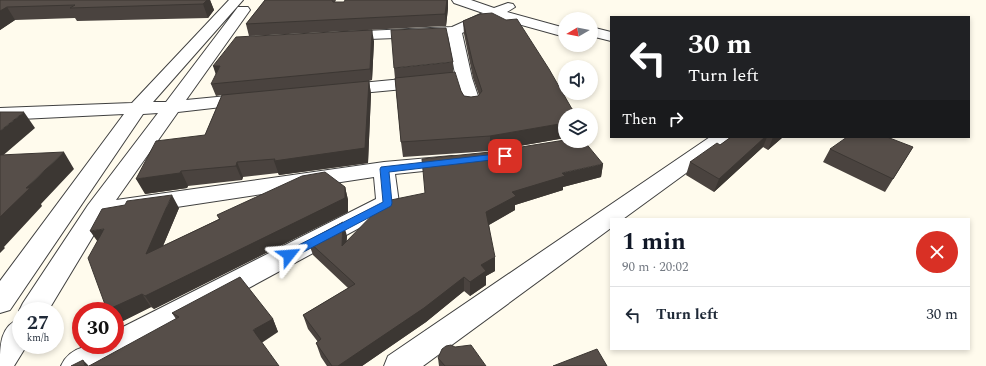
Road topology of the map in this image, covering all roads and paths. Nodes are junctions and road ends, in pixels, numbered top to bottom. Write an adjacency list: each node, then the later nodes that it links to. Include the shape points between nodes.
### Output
1 (459, 0): 4 (street)
2 (484, 0): 4 (street)
3 (236, 2): 17 (street, via 227,42); 18 (street)
4 (501, 10): 5 (street); 6 (street); 7 (street)
5 (558, 22)
6 (454, 30): 9 (street); 13 (street)
7 (558, 31)
8 (598, 33): 10 (street)
9 (328, 37)
10 (610, 37)
11 (598, 43): 12 (street)
12 (610, 47)
13 (464, 78): 14 (street); 16 (street)
14 (322, 92)
15 (267, 97): 17 (street)
16 (472, 105)
17 (172, 107): 18 (street); 23 (street)
18 (137, 108): 19 (street); 24 (street)
19 (0, 114)
20 (722, 138): 28 (street)
21 (475, 160): 22 (street)
22 (384, 169): 23 (street); 29 (street, via 388,203)
23 (96, 212): 25 (street)
24 (0, 302)
25 (39, 302)
26 (12, 344): 27 (street)
27 (0, 362)
28 (412, 362)
29 (76, 366)

